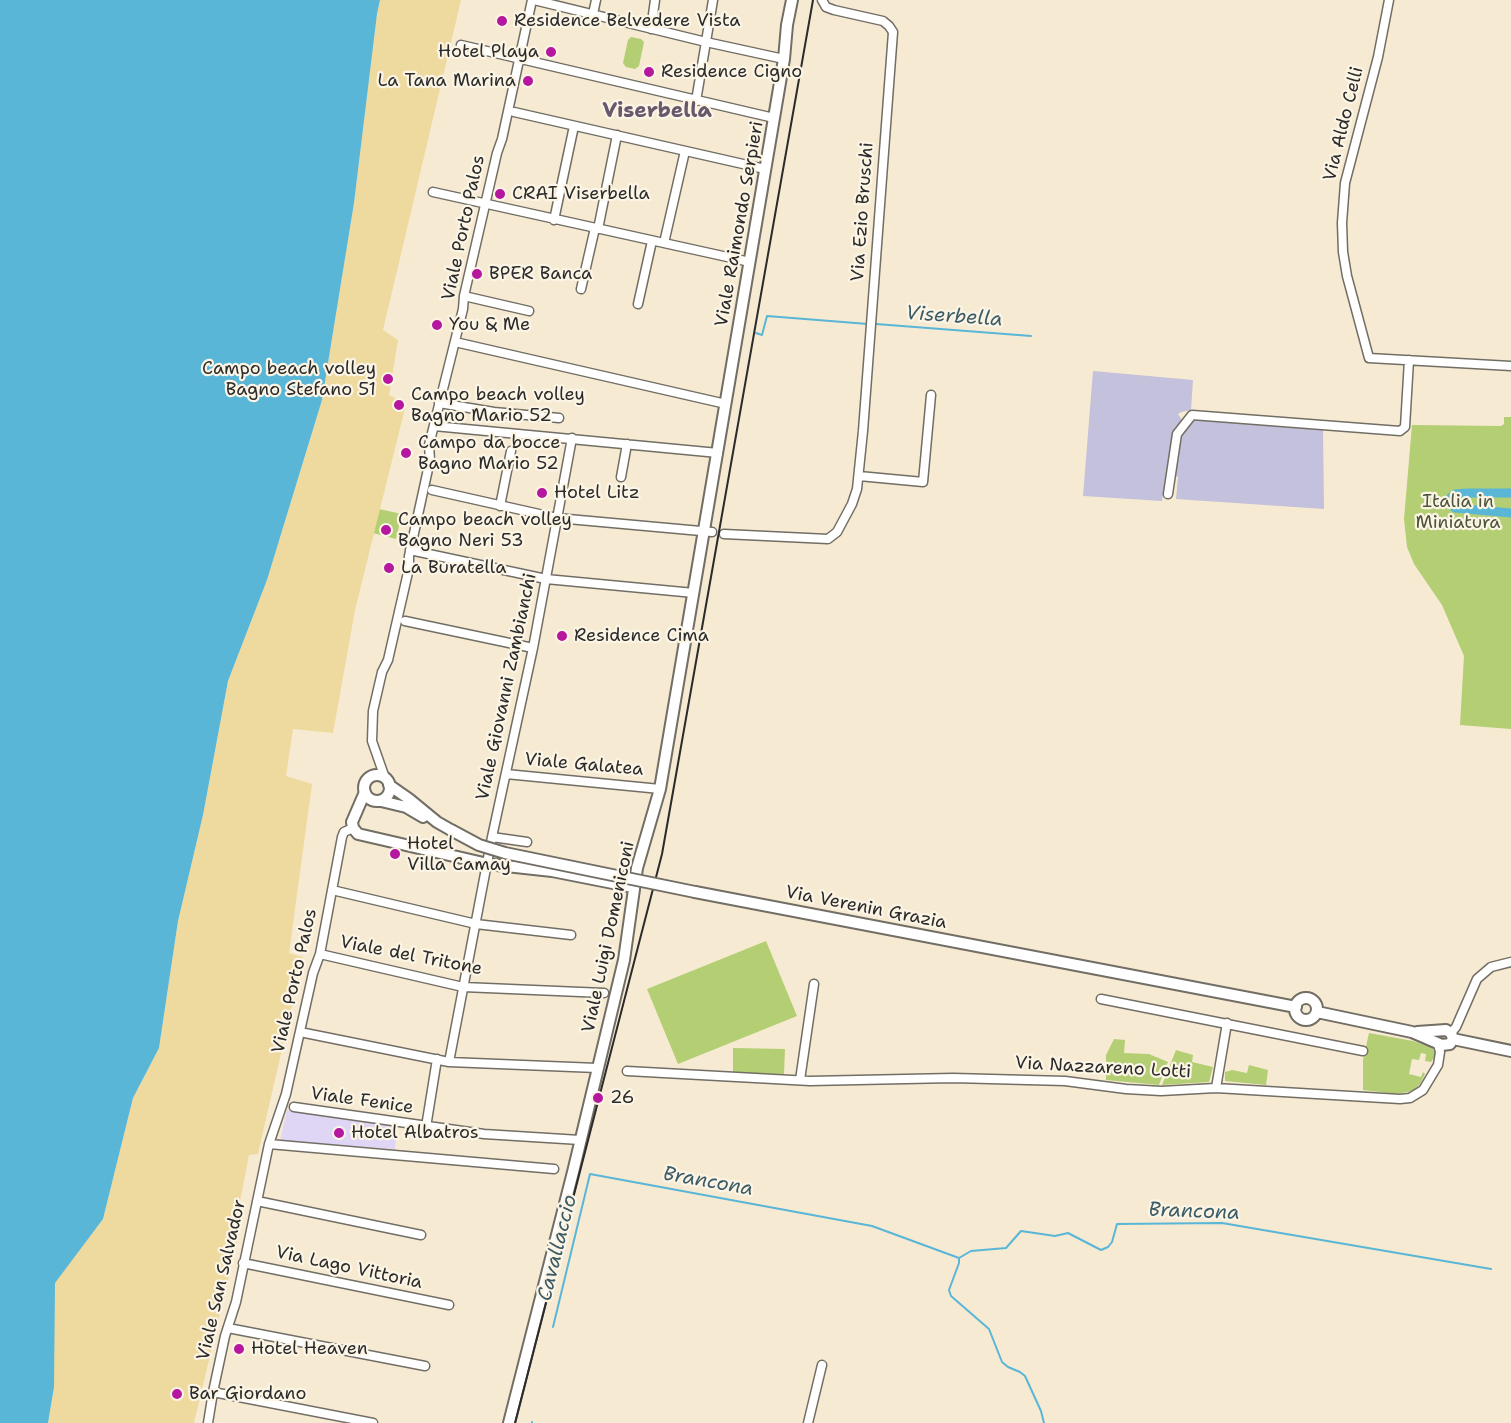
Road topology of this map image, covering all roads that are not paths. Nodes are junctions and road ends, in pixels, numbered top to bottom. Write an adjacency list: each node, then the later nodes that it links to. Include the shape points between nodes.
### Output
1 (533, 0): 8 (street); 13 (street, Viale Porto Palos)
2 (596, 0): 8 (street)
3 (655, 0): 9 (street)
4 (714, 0): 10 (street)
5 (792, 0): 12 (street, Viale Raimondo Serpieri)
6 (822, 0): 44 (street, Via Ezio Bruschi, via 834,10 883,21 893,32)
7 (1389, 0): 33 (street, Via Aldo Celli, via 1345,183 1343,252 1369,357)
8 (593, 14): 9 (street)
9 (651, 29): 10 (street)
10 (706, 42): 12 (street); 14 (street)
11 (461, 45): 13 (street)
12 (784, 59): 16 (street, Viale Raimondo Serpieri)
13 (519, 60): 14 (street); 22 (street, Viale Porto Palos)
14 (696, 101): 16 (street)
15 (514, 111): 17 (street)
16 (774, 118): 20 (street, Viale Raimondo Serpieri)
17 (574, 126): 18 (street); 23 (street)
18 (617, 135): 19 (street); 24 (street)
19 (685, 151): 20 (street); 26 (street)
20 (765, 169): 27 (street, Viale Raimondo Serpieri)
21 (433, 192): 22 (street)
22 (485, 205): 23 (street); 29 (street, Viale Porto Palos)
23 (554, 220): 24 (street)
24 (596, 229): 25 (street); 28 (street)
25 (652, 241): 26 (street); 30 (street)
26 (664, 243): 27 (street)
27 (750, 262): 37 (street, Viale Raimondo Serpieri)
28 (581, 289)
29 (464, 296): 31 (street); 32 (street, Viale Porto Palos)
30 (638, 304)
31 (529, 311)
32 (455, 342): 36 (street, Viale Porto Palos); 37 (street)
33 (1409, 360): 34 (street, Via Aldo Celli); 47 (street, via 1405,427 1400,431 1192,416 1177,434)
34 (1511, 366)
35 (931, 395): 44 (street, via 923,482)
36 (439, 403): 38 (street); 39 (street, Viale Porto Palos)
37 (726, 404): 43 (street, Viale Raimondo Serpieri)
38 (559, 418)
39 (434, 426): 40 (street); 52 (street, Viale Porto Palos)
40 (572, 438): 41 (street); 49 (street, Viale Giovanni Zambianchi)
41 (627, 444): 43 (street); 45 (street)
42 (511, 451): 48 (street)
43 (718, 453): 50 (street, Viale Luigi Domeniconi)
44 (859, 476): 51 (street, Via Ezio Bruschi, via 852,504 833,537)
45 (621, 477)
46 (432, 490): 48 (street)
47 (1168, 494)
48 (500, 506): 49 (street)
49 (557, 518): 50 (street); 53 (street, Viale Giovanni Zambianchi)
50 (708, 531): 54 (street, Viale Luigi Domeniconi)
51 (724, 534)
52 (410, 550): 53 (street); 58 (street, Viale Porto Palos, via 407,579 371,721 372,741)
53 (546, 579): 54 (street); 56 (street, Viale Giovanni Zambianchi)
54 (694, 593): 59 (street, Viale Luigi Domeniconi)
55 (405, 621): 56 (street)
56 (533, 648): 57 (street, Viale Giovanni Zambianchi)
57 (506, 774): 59 (street, Viale Galatea); 65 (street, Viale Giovanni Zambianchi)
58 (387, 782): 60 (street, via 377,776 370,778); 61 (street, via 389,793); 63 (street, Via Verenin Grazia)
59 (660, 789): 68 (street, Viale Luigi Domeniconi)
60 (365, 792): 61 (street); 62 (street)
61 (379, 801): 62 (street); 63 (street, Via Verenin Grazia, via 406,807)
62 (354, 816): 64 (street)
63 (437, 822): 78 (street, Via Verenin Grazia, bridge, via 479,845 505,853)
64 (353, 828): 67 (street, via 358,834); 69 (street, Viale Porto Palos, via 342,837)
65 (492, 837): 66 (street); 67 (street, Viale Giovanni Zambianchi)
66 (527, 842)
67 (488, 864): 68 (street, via 552,871); 70 (street, Viale Giovanni Zambianchi)
68 (633, 887): 90 (street, Viale Luigi Domeniconi, via 624,960)
69 (332, 890): 70 (street); 72 (street, Viale Porto Palos)
70 (476, 924): 71 (street); 75 (street, Viale Giovanni Zambianchi)
71 (571, 935)
72 (320, 954): 75 (street, Viale del Tritone); 81 (street, Viale Porto Palos)
73 (1511, 962): 83 (street, via 1491,967 1477,979)
74 (814, 984): 92 (street)
75 (463, 987): 76 (street, Viale del Tritone); 88 (street, Viale Giovanni Zambianchi)
76 (604, 993)
77 (1101, 999): 80 (street)
78 (1296, 1007): 79 (street, Via Verenin Grazia, via 1298,1016 1304,1020); 79 (street, Via Verenin Grazia, via 1300,1000 1309,999 1316,1004)
79 (1317, 1012): 82 (street, Via Verenin Grazia)
80 (1227, 1023): 85 (street); 93 (street)
81 (300, 1032): 87 (street); 97 (street, Viale Porto Palos, via 286,1094)
82 (1412, 1032): 83 (street, Via Verenin Grazia, via 1440,1030); 84 (street, Via Verenin Grazia)
83 (1451, 1039): 84 (street, Via Verenin Grazia); 86 (street, Via Verenin Grazia); 89 (street, Via Nazzareno Lotti)
84 (1438, 1044): 89 (street)
85 (1363, 1051)
86 (1511, 1051)
87 (437, 1059): 88 (street); 95 (street, Viale Fenice)
88 (449, 1062): 90 (street)
89 (1438, 1065): 93 (street, Via Nazzareno Lotti, via 1418,1095 1400,1100)
90 (597, 1068): 96 (street, Viale Luigi Domeniconi)
91 (627, 1071): 92 (street, Via Nazzareno Lotti)
92 (800, 1080): 93 (street, Via Nazzareno Lotti, via 953,1078 1065,1081 1161,1091)
93 (1216, 1088)
94 (294, 1107): 95 (street, Viale Fenice)
95 (426, 1127): 96 (street, Viale Fenice)
96 (580, 1140): 109 (street, Viale Luigi Domeniconi)
97 (269, 1144): 98 (street); 99 (street, Viale San Salvador)
98 (554, 1169)
99 (257, 1201): 100 (street); 101 (street, Viale San Salvador)
100 (421, 1235)
101 (243, 1263): 102 (street, Via Lago Vittoria); 103 (street, Viale San Salvador)
102 (449, 1305)
103 (228, 1328): 105 (street); 106 (street, Viale San Salvador)
104 (822, 1365): 110 (street)
105 (425, 1366)
106 (213, 1392): 107 (street, Viale San Salvador); 108 (street)
107 (208, 1423)
108 (373, 1423)
109 (508, 1423)
110 (808, 1423)

